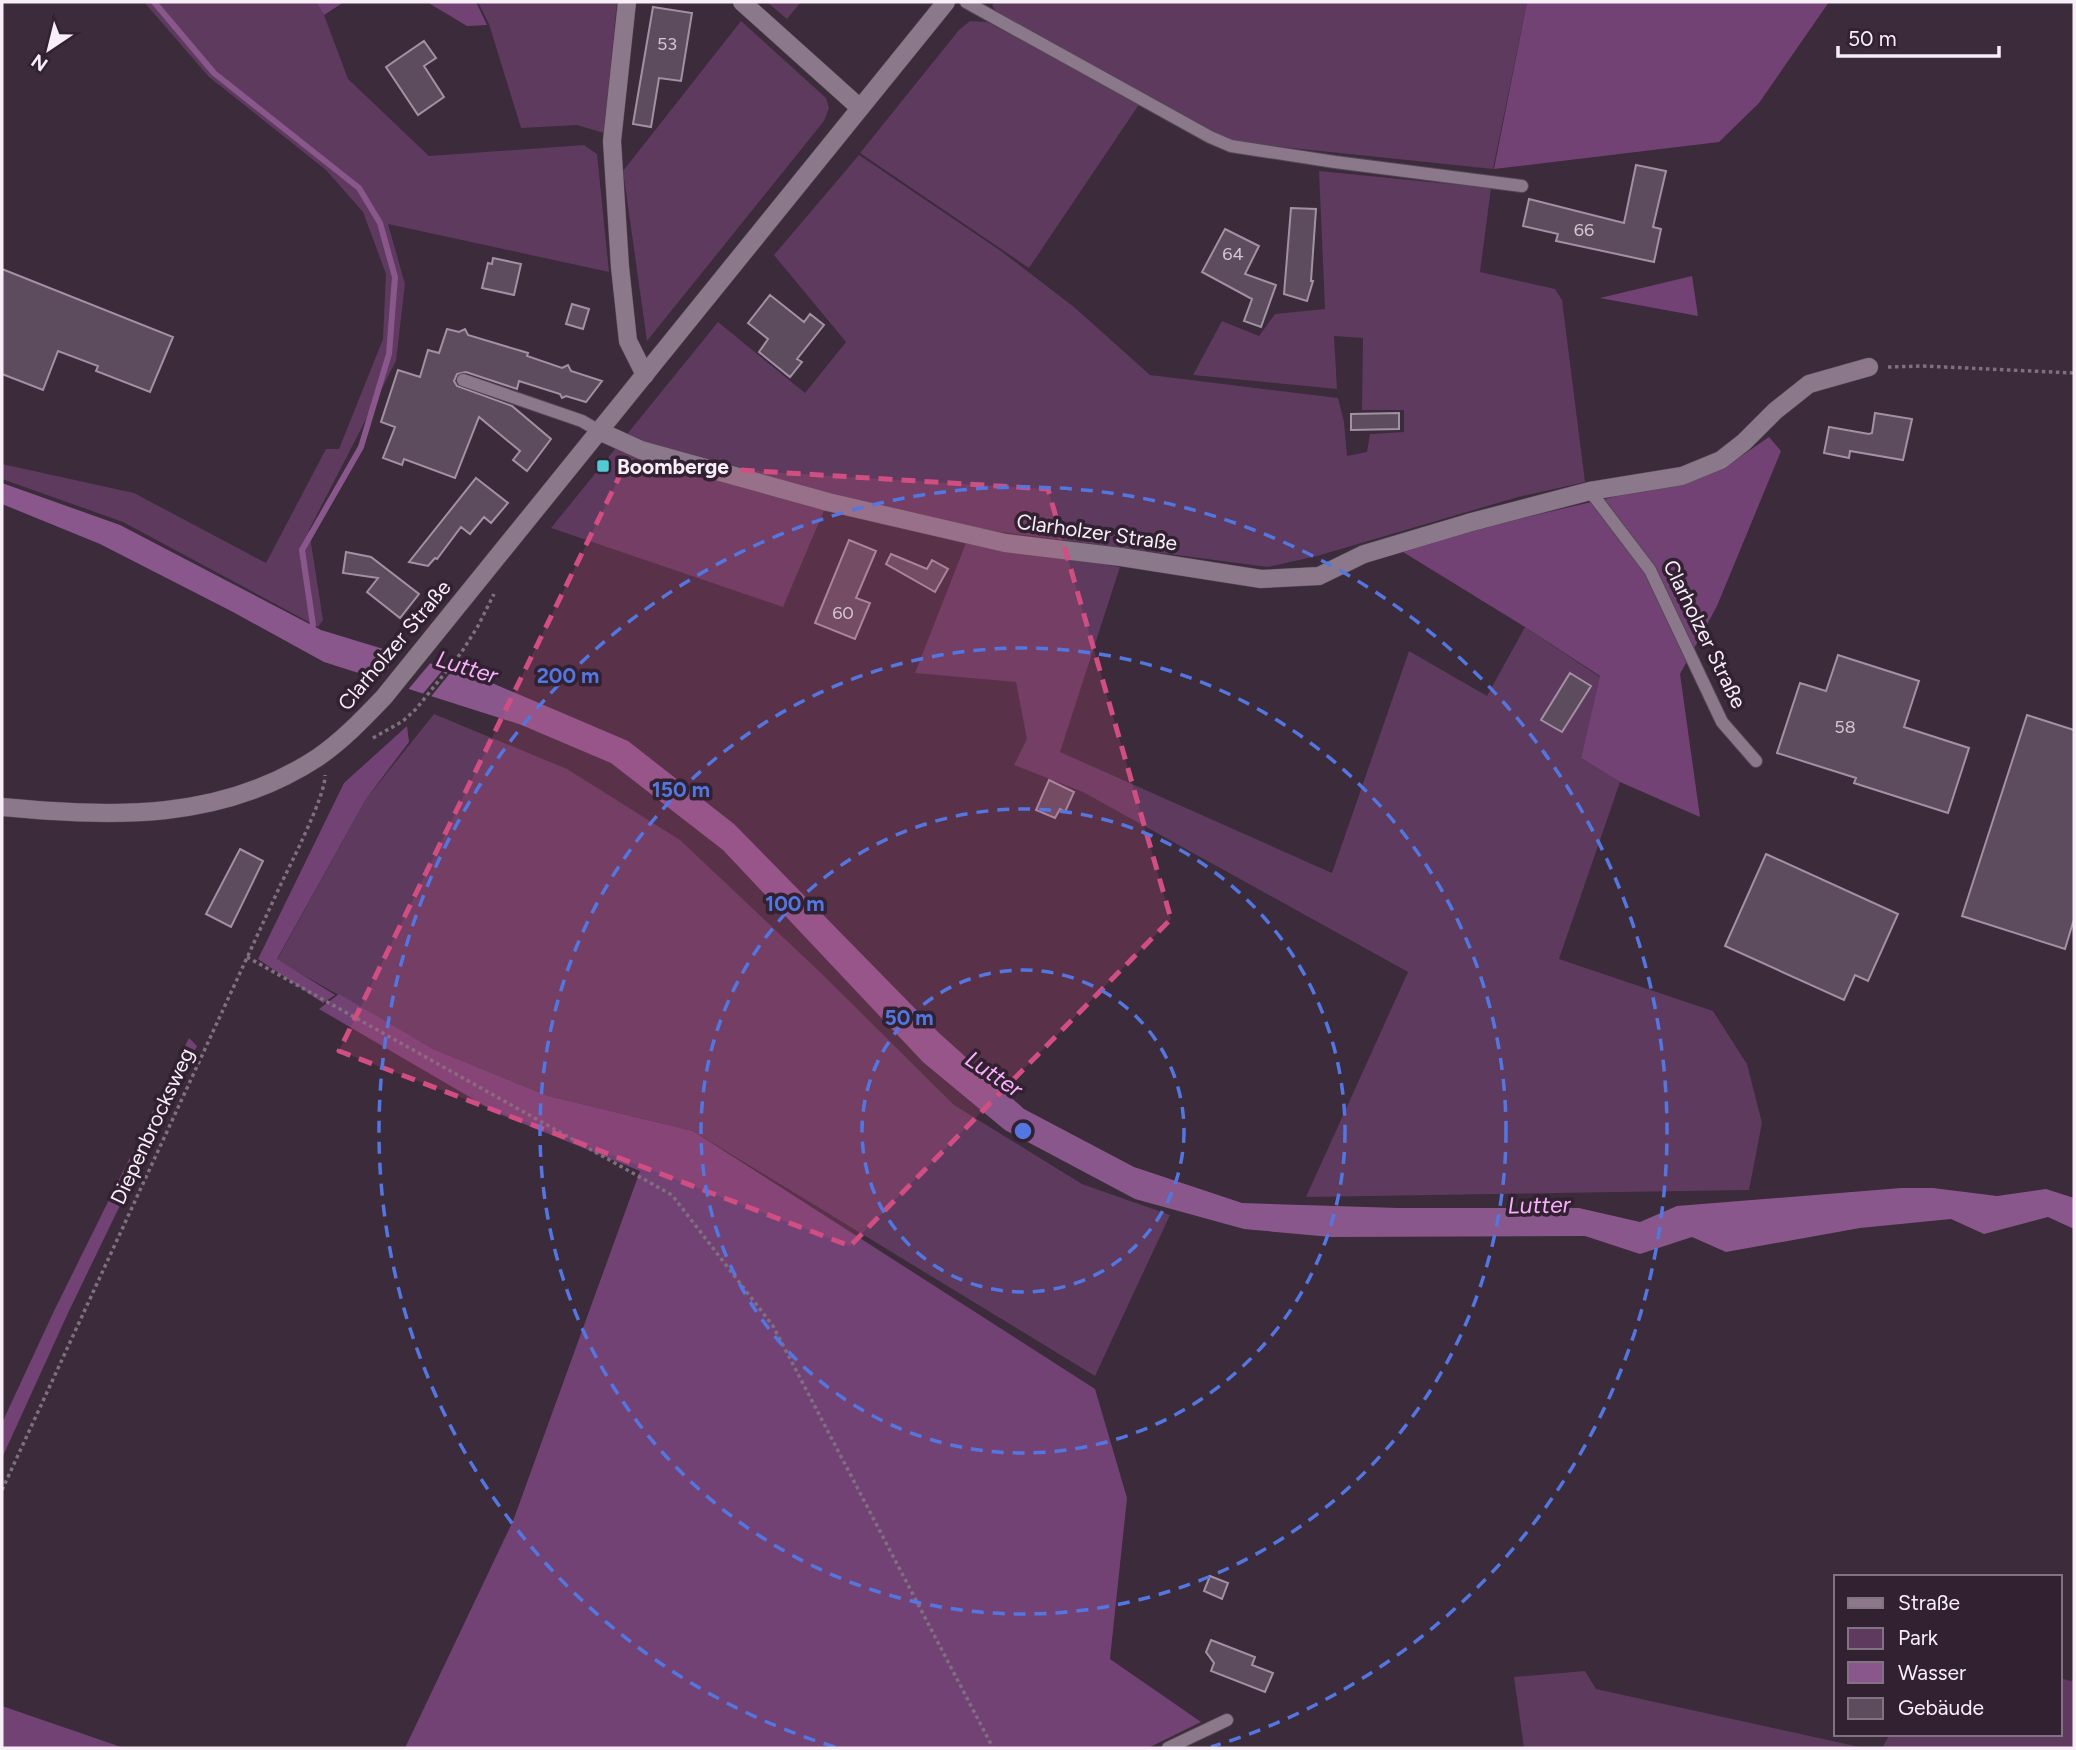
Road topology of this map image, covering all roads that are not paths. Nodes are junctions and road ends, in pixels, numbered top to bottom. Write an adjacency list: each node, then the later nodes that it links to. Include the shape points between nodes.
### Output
1 (627, 2): 8 (street, via 612,141 628,341)
2 (741, 2): 5 (street)
3 (946, 2): 5 (street, Clarholzer Straße)
4 (965, 2): 6 (lane, via 1231,146)
5 (860, 108): 8 (street, Clarholzer Straße)
6 (1522, 186)
7 (1869, 367): 11 (street, Clarholzer Straße, via 1809,384 1721,460 1682,476)
8 (645, 375): 10 (street, Clarholzer Straße)
9 (463, 380): 10 (lane)
10 (599, 431): 11 (street, Clarholzer Straße, via 641,450 815,499 1005,543 1261,579 1319,576 1364,554); 13 (street, Clarholzer Straße, via 384,697 317,757 242,796 188,808 128,814)
11 (1590, 491): 12 (lane, Clarholzer Straße, via 1650,570 1722,722)
12 (1756, 761)
13 (2, 807)
14 (1227, 1720): 15 (lane)
15 (1168, 1748)

